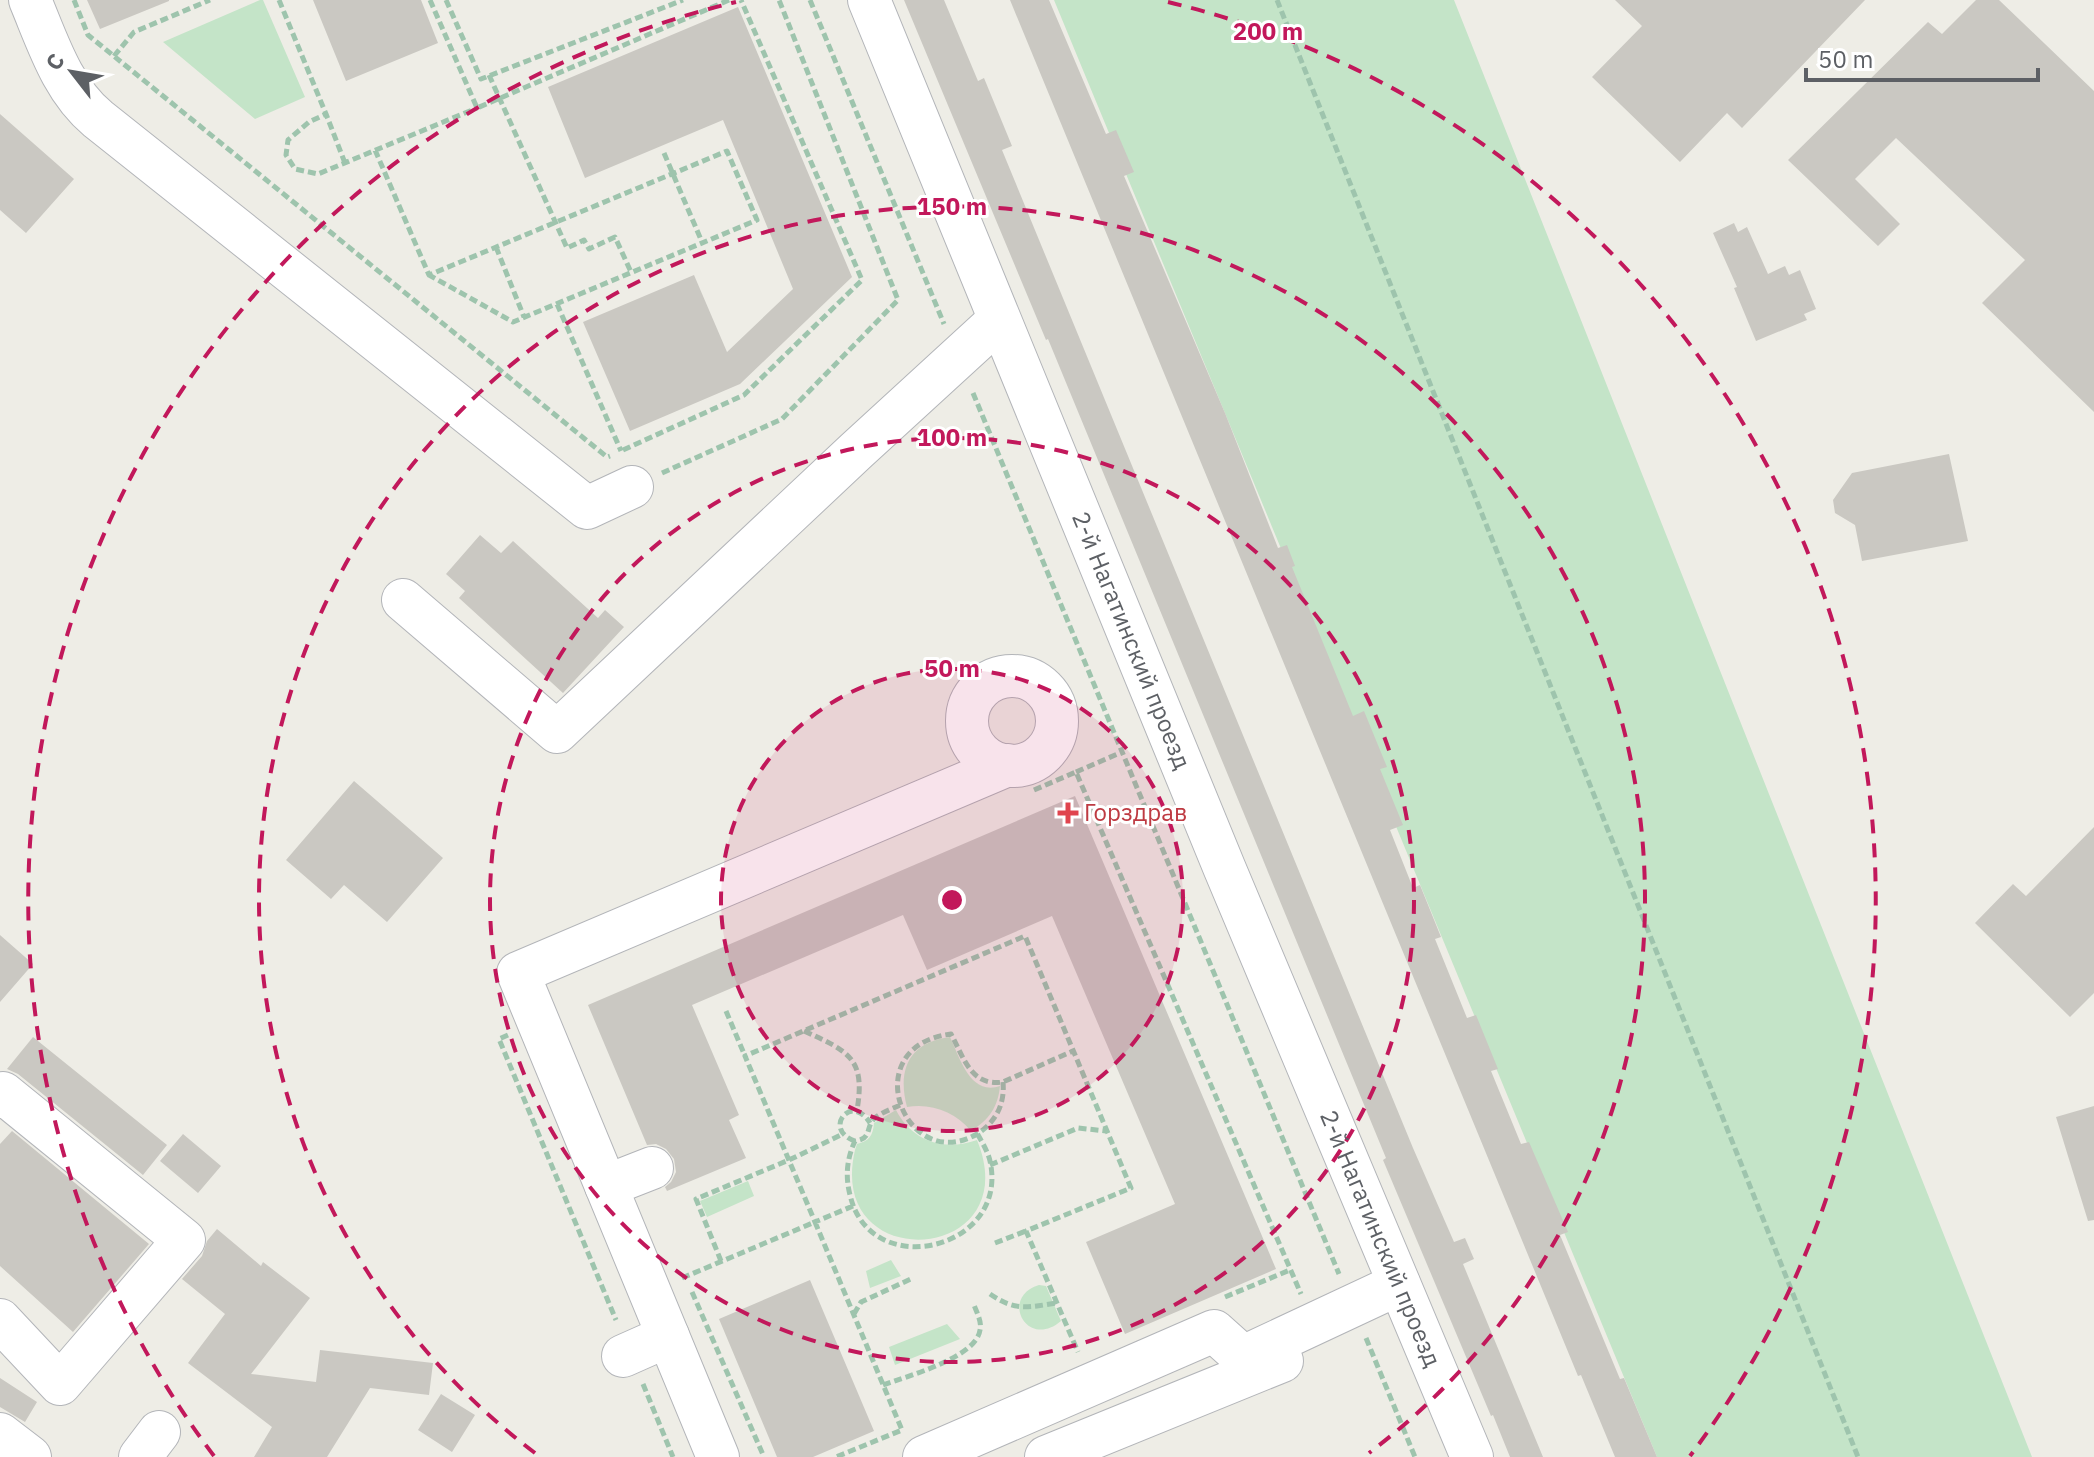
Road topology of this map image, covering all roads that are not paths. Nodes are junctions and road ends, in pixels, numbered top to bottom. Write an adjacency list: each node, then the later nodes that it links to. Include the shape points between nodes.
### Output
1 (30, 0): 4 (street, via 58,68 81,104 587,508)
2 (869, 0): 3 (street, 2-й Нагатинский проезд)
3 (999, 320): 5 (street, via 557,732); 10 (street, 2-й Нагатинский проезд)
4 (627, 469)
5 (403, 600)
6 (1001, 768): 9 (street, via 518,973)
7 (0, 1097): 12 (street, via 3,1093 184,1240 60,1384)
8 (652, 1168): 9 (street)
9 (606, 1186): 13 (street)
10 (1404, 1296): 11 (street); 20 (street, 2-й Нагатинский проезд)
11 (1357, 1317): 18 (street, via 1314,1324 1243,1357 1214,1331); 19 (street)
12 (2, 1328)
13 (668, 1336): 14 (street); 17 (street)
14 (623, 1356)
15 (0, 1434): 16 (street)
16 (30, 1457)
17 (718, 1457)
18 (924, 1457)
19 (1046, 1457)
20 (1472, 1457)

